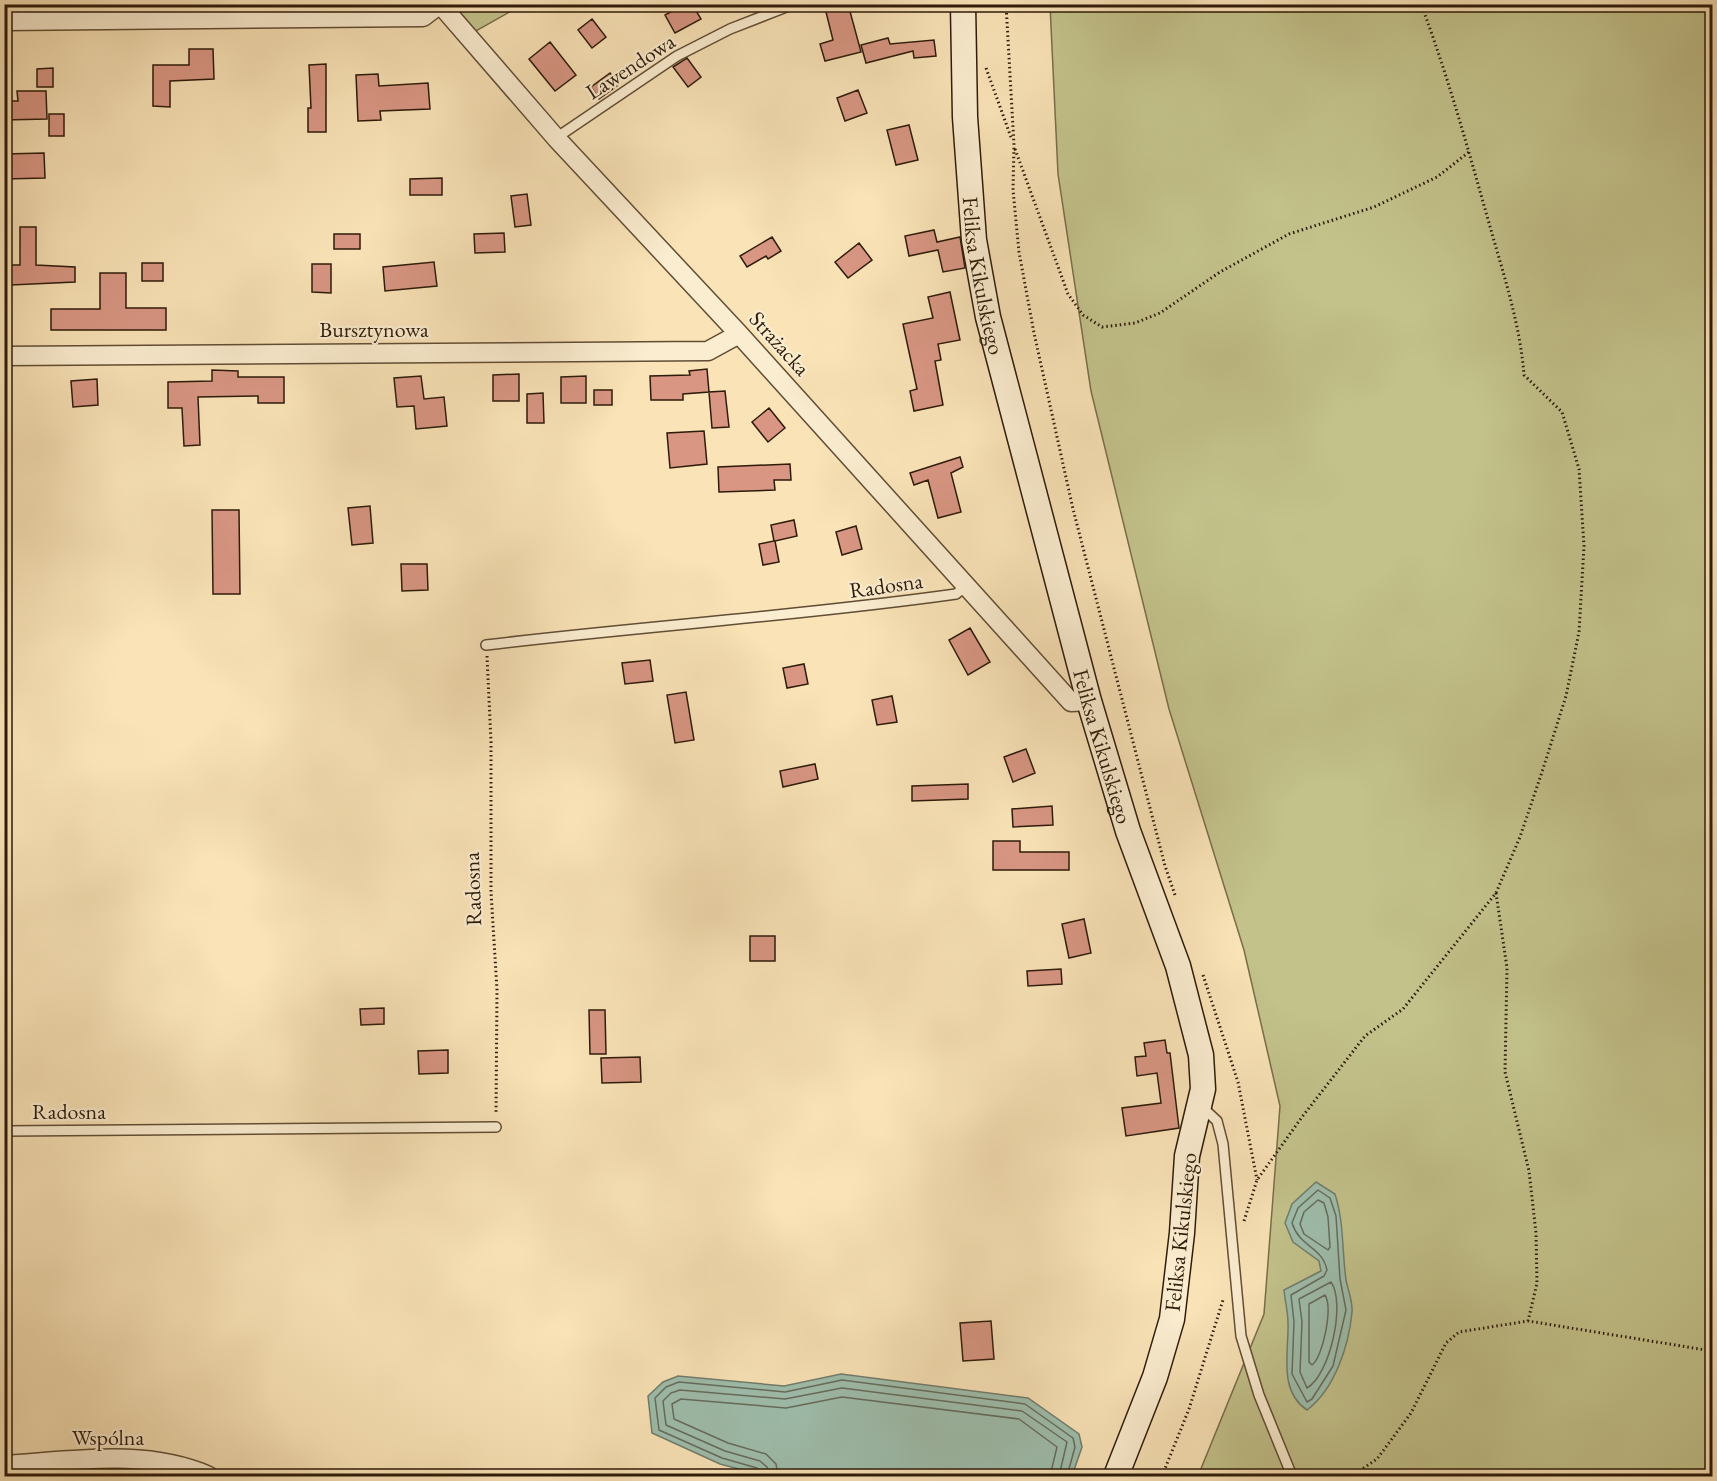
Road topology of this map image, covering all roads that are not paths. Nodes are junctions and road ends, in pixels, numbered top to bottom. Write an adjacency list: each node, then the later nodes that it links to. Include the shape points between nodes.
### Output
1 (440, 4): 4 (street, via 423,17); 5 (street, Strażacka)
2 (794, 4): 5 (lane, Lawendowa, via 730,29 677,56)
3 (963, 4): 10 (main road, Feliksa Kikulskiego, via 965,117 974,240 987,317)
4 (4, 21)
5 (556, 138): 6 (street, Strażacka)
6 (739, 334): 7 (street, Bursztynowa, via 708,351); 8 (street, Strażacka)
7 (4, 356)
8 (967, 585): 9 (lane, Radosna, via 956,594 835,611 604,630); 10 (street, Strażacka, via 1071,702)
9 (486, 645)
10 (1089, 701): 11 (main road, Feliksa Kikulskiego, via 1128,831 1191,1008 1201,1054)
11 (1200, 1104): 16 (main road, Feliksa Kikulskiego, via 1187,1156 1172,1318 1155,1377); 17 (lane, via 1217,1120 1223,1144 1241,1336 1259,1395)
12 (496, 1127): 13 (lane, Radosna)
13 (4, 1131)
14 (4, 1465): 15 (street, Wspólna, via 119,1457 183,1465)
15 (209, 1476)
16 (1116, 1476)
17 (1293, 1476)

